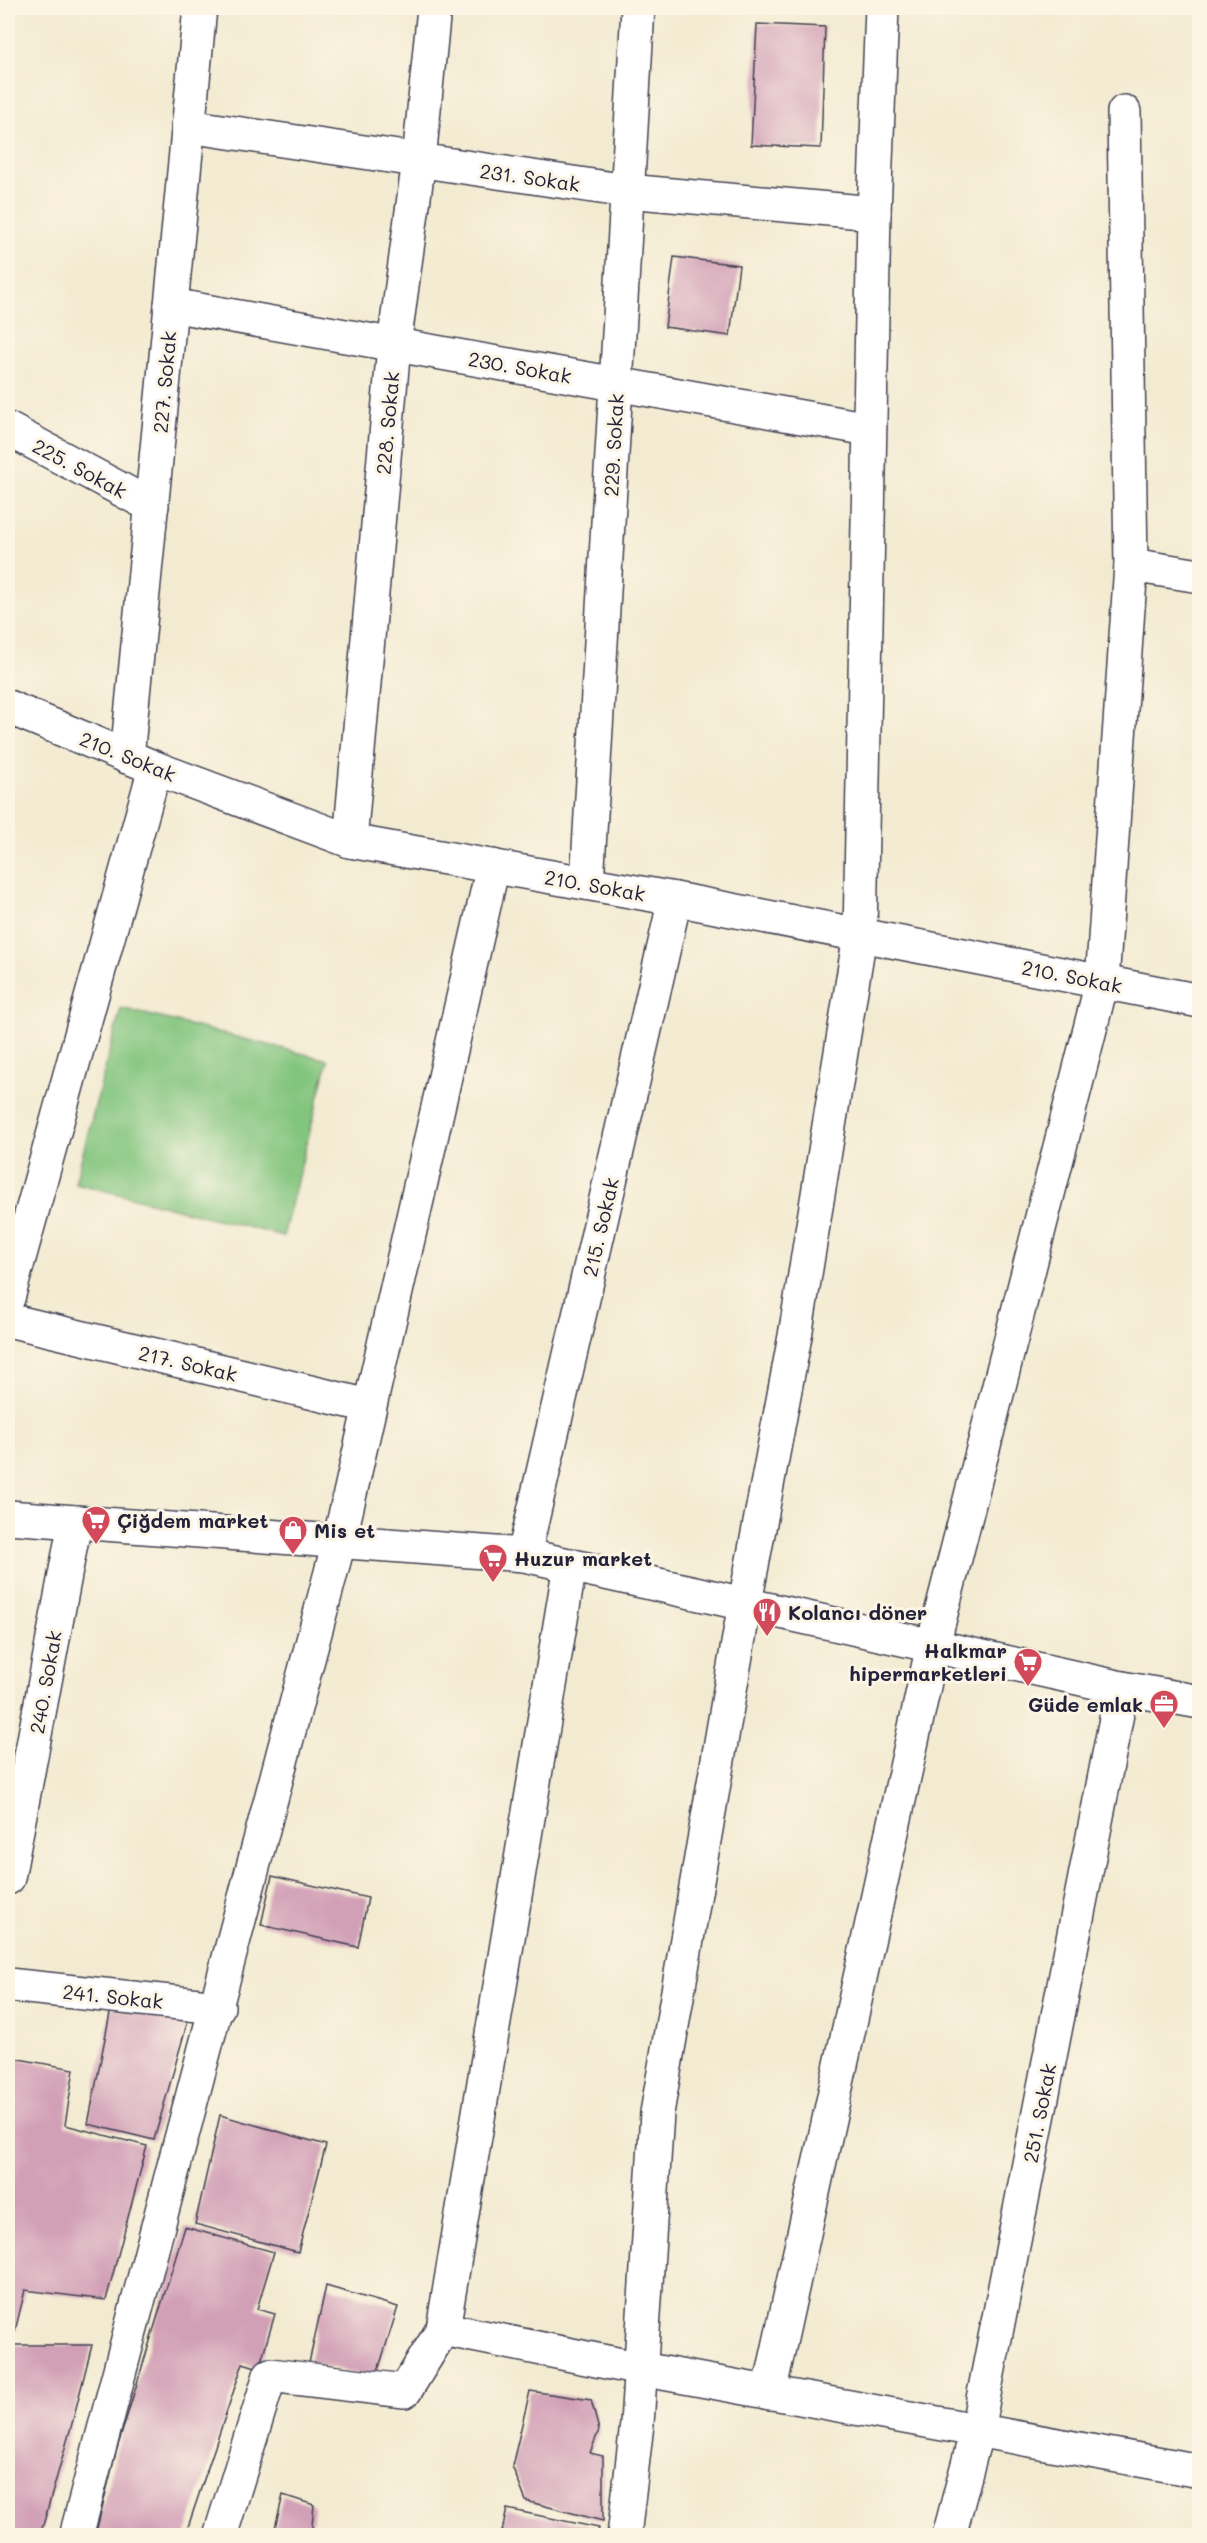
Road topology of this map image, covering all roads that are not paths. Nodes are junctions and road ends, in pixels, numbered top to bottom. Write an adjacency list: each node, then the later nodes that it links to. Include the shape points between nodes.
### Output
1 (200, 8): 6 (street, 227. Sokak)
2 (434, 8): 7 (street, 228. Sokak)
3 (638, 8): 8 (street, 229. Sokak)
4 (882, 8): 9 (street)
5 (1124, 112): 16 (street)
6 (188, 126): 7 (street, 231. Sokak); 10 (street, 227. Sokak)
7 (419, 160): 8 (street, 231. Sokak); 11 (street, 228. Sokak)
8 (627, 191): 9 (street, 231. Sokak); 12 (street, 229. Sokak)
9 (874, 213): 14 (street)
10 (171, 305): 11 (street, 230. Sokak); 15 (street, 227. Sokak)
11 (394, 345): 12 (street, 230. Sokak); 20 (street, 228. Sokak)
12 (616, 384): 14 (street, 230. Sokak); 22 (street, 229. Sokak)
13 (8, 429): 15 (street, 225. Sokak)
14 (869, 429): 24 (street)
15 (152, 506): 19 (street, 227. Sokak)
16 (1131, 565): 17 (street); 25 (street)
17 (1200, 576)
18 (8, 707): 19 (street, 210. Sokak)
19 (141, 762): 20 (street, 210. Sokak); 27 (street, 227. Sokak)
20 (350, 841): 21 (street, 210. Sokak)
21 (493, 866): 22 (street, 210. Sokak); 29 (street)
22 (587, 883): 23 (street, 210. Sokak)
23 (675, 899): 24 (street, 210. Sokak); 33 (street, 215. Sokak)
24 (860, 935): 25 (street, 210. Sokak); 35 (street, via 795,1336)
25 (1102, 982): 26 (street, 210. Sokak); 36 (street)
26 (1200, 1001)
27 (8, 1298)
28 (8, 1320): 29 (street, 217. Sokak)
29 (369, 1406): 32 (street)
30 (8, 1517): 31 (street)
31 (75, 1522): 32 (street); 39 (street, 240. Sokak)
32 (339, 1542): 33 (street); 41 (street)
33 (524, 1555): 34 (street)
34 (570, 1565): 35 (street); 42 (street)
35 (745, 1603): 36 (street); 43 (street, via 657,2113)
36 (933, 1645): 37 (street); 44 (street)
37 (1122, 1688): 38 (street); 45 (street, 251. Sokak)
38 (1200, 1702)
39 (8, 1878)
40 (8, 1985): 41 (street, 241. Sokak)
41 (218, 2007): 47 (street)
42 (442, 2330): 43 (street); 48 (street, via 405,2391 270,2374)
43 (640, 2369): 44 (street); 49 (street)
44 (770, 2393): 45 (street)
45 (977, 2430): 46 (street); 50 (street, 251. Sokak)
46 (1200, 2471)
47 (76, 2535)
48 (220, 2535)
49 (624, 2535)
50 (949, 2535)

